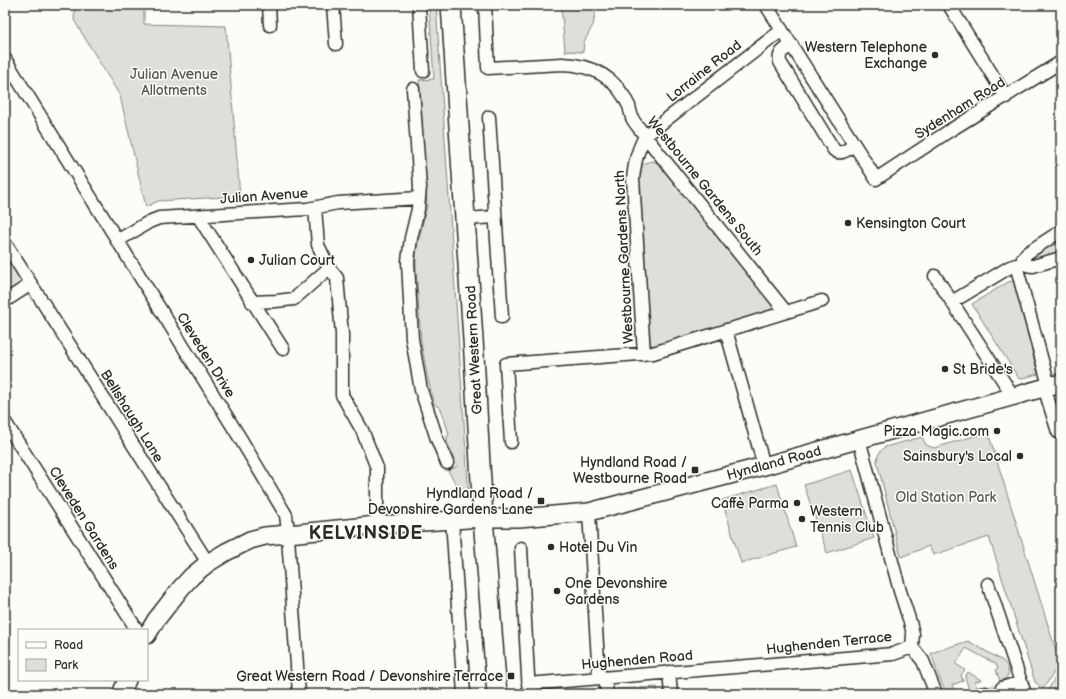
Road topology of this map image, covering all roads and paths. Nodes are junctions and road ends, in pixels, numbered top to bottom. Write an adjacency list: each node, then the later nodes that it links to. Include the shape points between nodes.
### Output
1 (269, 5): 8 (street)
2 (333, 5): 10 (street)
3 (419, 5): 14 (street)
4 (451, 5): 24 (main road, Great Western Road)
5 (485, 5): 18 (street, Westbourne Gardens South, via 488,68 562,64 590,68 616,86 629,106 633,120)
6 (766, 5): 9 (street)
7 (950, 5): 16 (street)
8 (270, 25)
9 (782, 30): 11 (street); 18 (street, Lorraine Road)
10 (336, 44)
11 (792, 45): 19 (street); 19 (street, via 780,53 780,62 818,124 835,151 839,153)
12 (5, 59): 26 (street, Cleveden Drive)
13 (1061, 62): 16 (street, Sydenham Road)
14 (423, 71)
15 (413, 89): 20 (street)
16 (1006, 97): 19 (street, Sydenham Road, via 876,179)
17 (489, 117): 23 (street)
18 (645, 136): 36 (street, Westbourne Gardens South); 40 (street, Westbourne Gardens North, via 637,152 633,179)
19 (854, 145)
20 (419, 198): 21 (street, Julian Avenue, via 338,203); 47 (street, via 408,261 412,339 421,390)
21 (315, 208): 22 (street, Julian Avenue); 29 (street, via 318,245)
22 (198, 216): 26 (street, Julian Avenue, via 159,218); 34 (street)
23 (495, 217): 24 (street); 37 (street)
24 (466, 219): 50 (main road, Great Western Road)
25 (1061, 231): 28 (street, via 1023,258 1029,266 1033,266)
26 (117, 241): 53 (street, Cleveden Drive, via 281,506 286,515)
27 (5, 243): 31 (street, Bellshaugh Lane)
28 (1061, 258)
29 (329, 268): 34 (street, via 294,299); 52 (street, via 337,278 342,334 342,395 362,430 377,468)
30 (935, 276): 35 (street)
31 (31, 284): 32 (street); 55 (street, Bellshaugh Lane)
32 (5, 301)
33 (822, 301): 36 (street)
34 (252, 302): 39 (street)
35 (952, 302): 41 (street, via 1016,265); 42 (street)
36 (786, 312): 38 (street)
37 (502, 317)
38 (726, 330): 40 (street); 48 (street)
39 (283, 350)
40 (644, 354): 46 (street, via 506,364)
41 (1051, 385): 42 (street, Hyndland Road); 44 (street)
42 (1013, 396): 45 (street, Hyndland Road)
43 (5, 422): 57 (street, Cleveden Gardens)
44 (1058, 432)
45 (859, 439): 48 (street, Hyndland Road); 59 (street, via 910,622)
46 (511, 442)
47 (447, 463)
48 (764, 466): 49 (street, Hyndland Road)
49 (589, 512): 50 (street, Hyndland Road, via 519,518); 62 (street)
50 (483, 518): 51 (street, Hyndland Road); 70 (main road, Great Western Road)
51 (452, 520): 52 (street, Hyndland Road); 69 (street)
52 (377, 525): 53 (street, Hyndland Road)
53 (288, 534): 55 (street, Hyndland Road, via 250,540); 68 (street, Cleveden Drive)
54 (521, 548): 66 (street)
55 (208, 563): 58 (street, Hyndland Road, via 181,588)
56 (988, 584): 64 (street)
57 (136, 629)
58 (148, 633)
59 (912, 646): 60 (street, Hughenden Terrace, via 893,654); 73 (street, via 923,661)
60 (748, 666): 61 (street, Hughenden Road)
61 (669, 672): 62 (street, Hughenden Road); 72 (street)
62 (602, 678): 66 (street, Hughenden Road); 71 (street)
63 (126, 681): 67 (street)
64 (1021, 682): 65 (street); 74 (street)
65 (1002, 688)
66 (528, 689)
67 (121, 694)
68 (299, 694)
69 (464, 694)
70 (497, 694)
71 (606, 694)
72 (671, 694)
73 (936, 694)
74 (1025, 694)

